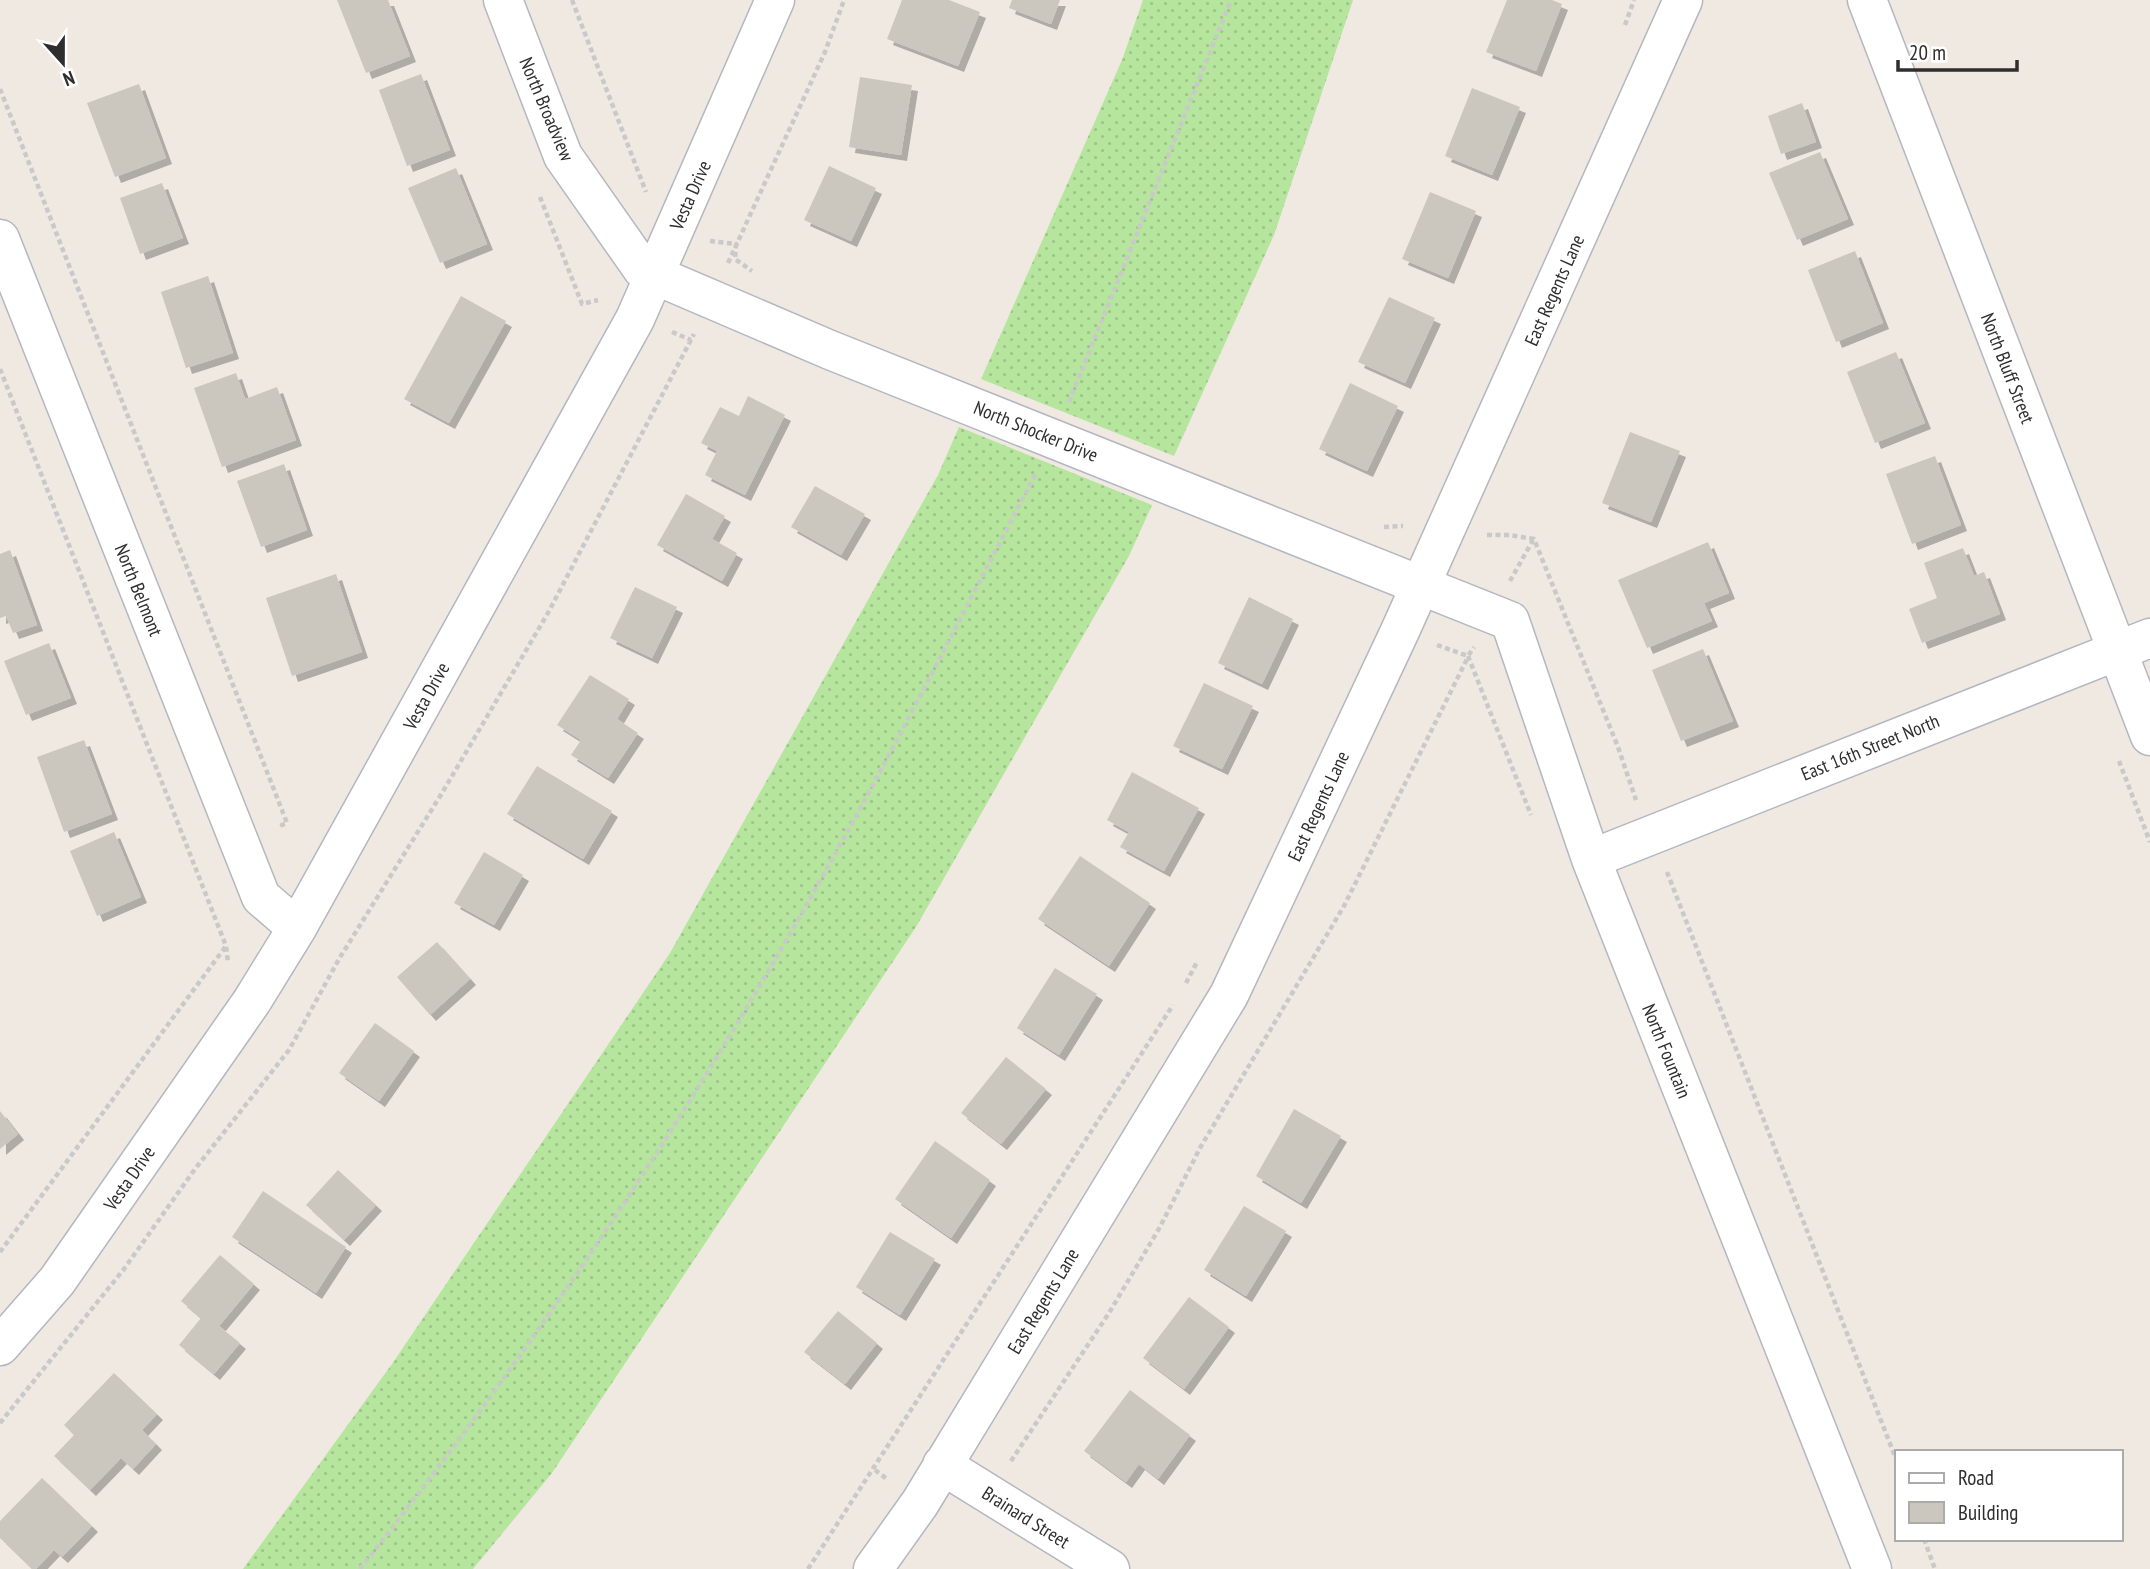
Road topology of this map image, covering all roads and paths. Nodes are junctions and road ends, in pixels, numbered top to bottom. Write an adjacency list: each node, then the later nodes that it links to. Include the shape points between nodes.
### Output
1 (503, 0): 13 (street, North Broadview, via 563,156 643,271)
2 (572, 0): 9 (path, via 653,209)
3 (775, 0): 9 (street, Vesta Drive)
4 (844, 0): 10 (path, via 825,52)
5 (1231, 0): 17 (path)
6 (1683, 0): 22 (street, East Regents Lane)
7 (1867, 0): 24 (street, North Bluff Street)
8 (0, 89): 27 (path, via 288,823)
9 (675, 229): 10 (path, via 712,242); 13 (street, Vesta Drive)
10 (736, 244): 12 (path, via 735,259); 14 (path)
11 (3, 256): 30 (street, North Belmont, via 261,897)
12 (758, 274)
13 (654, 275): 14 (street, North Shocker Drive); 30 (street, Vesta Drive, via 635,320)
14 (712, 300): 23 (street, North Shocker Drive); 35 (path, via 548,613 289,1049 124,1269)
15 (0, 369): 31 (path)
16 (1058, 396): 17 (path)
17 (1070, 401): 18 (path); 19 (path)
18 (1082, 406)
19 (1067, 408)
20 (1041, 463): 42 (path, via 830,864 708,1071 578,1272 429,1481)
21 (1379, 527): 22 (path, via 1414,526)
22 (1443, 537): 23 (street, East Regents Lane); 28 (path, via 1509,534 1534,539)
23 (1420, 583): 29 (street, North Fountain, via 1510,621); 37 (street, East Regents Lane, via 1229,995)
24 (2133, 644): 26 (street, North Bluff Street); 28 (street, East 16th Street North)
25 (1468, 656): 39 (path, via 1344,906 1200,1148 1160,1227)
26 (2150, 736)
27 (275, 828)
28 (1651, 835): 29 (street, East 16th Street North); 36 (path)
29 (1591, 859): 45 (street, North Fountain)
30 (297, 928): 34 (street, Vesta Drive, via 252,1001 57,1281)
31 (226, 946): 32 (path); 33 (path)
32 (229, 975)
33 (0, 1252)
34 (0, 1346)
35 (0, 1423)
36 (1895, 1456)
37 (942, 1465): 43 (street, East Regents Lane); 44 (street, Brainard Street)
38 (874, 1470): 40 (path)
39 (1004, 1471)
40 (887, 1479)
41 (1925, 1541): 46 (path)
42 (360, 1569)
43 (873, 1569)
44 (1110, 1569)
45 (1872, 1569)
46 (1934, 1569)

